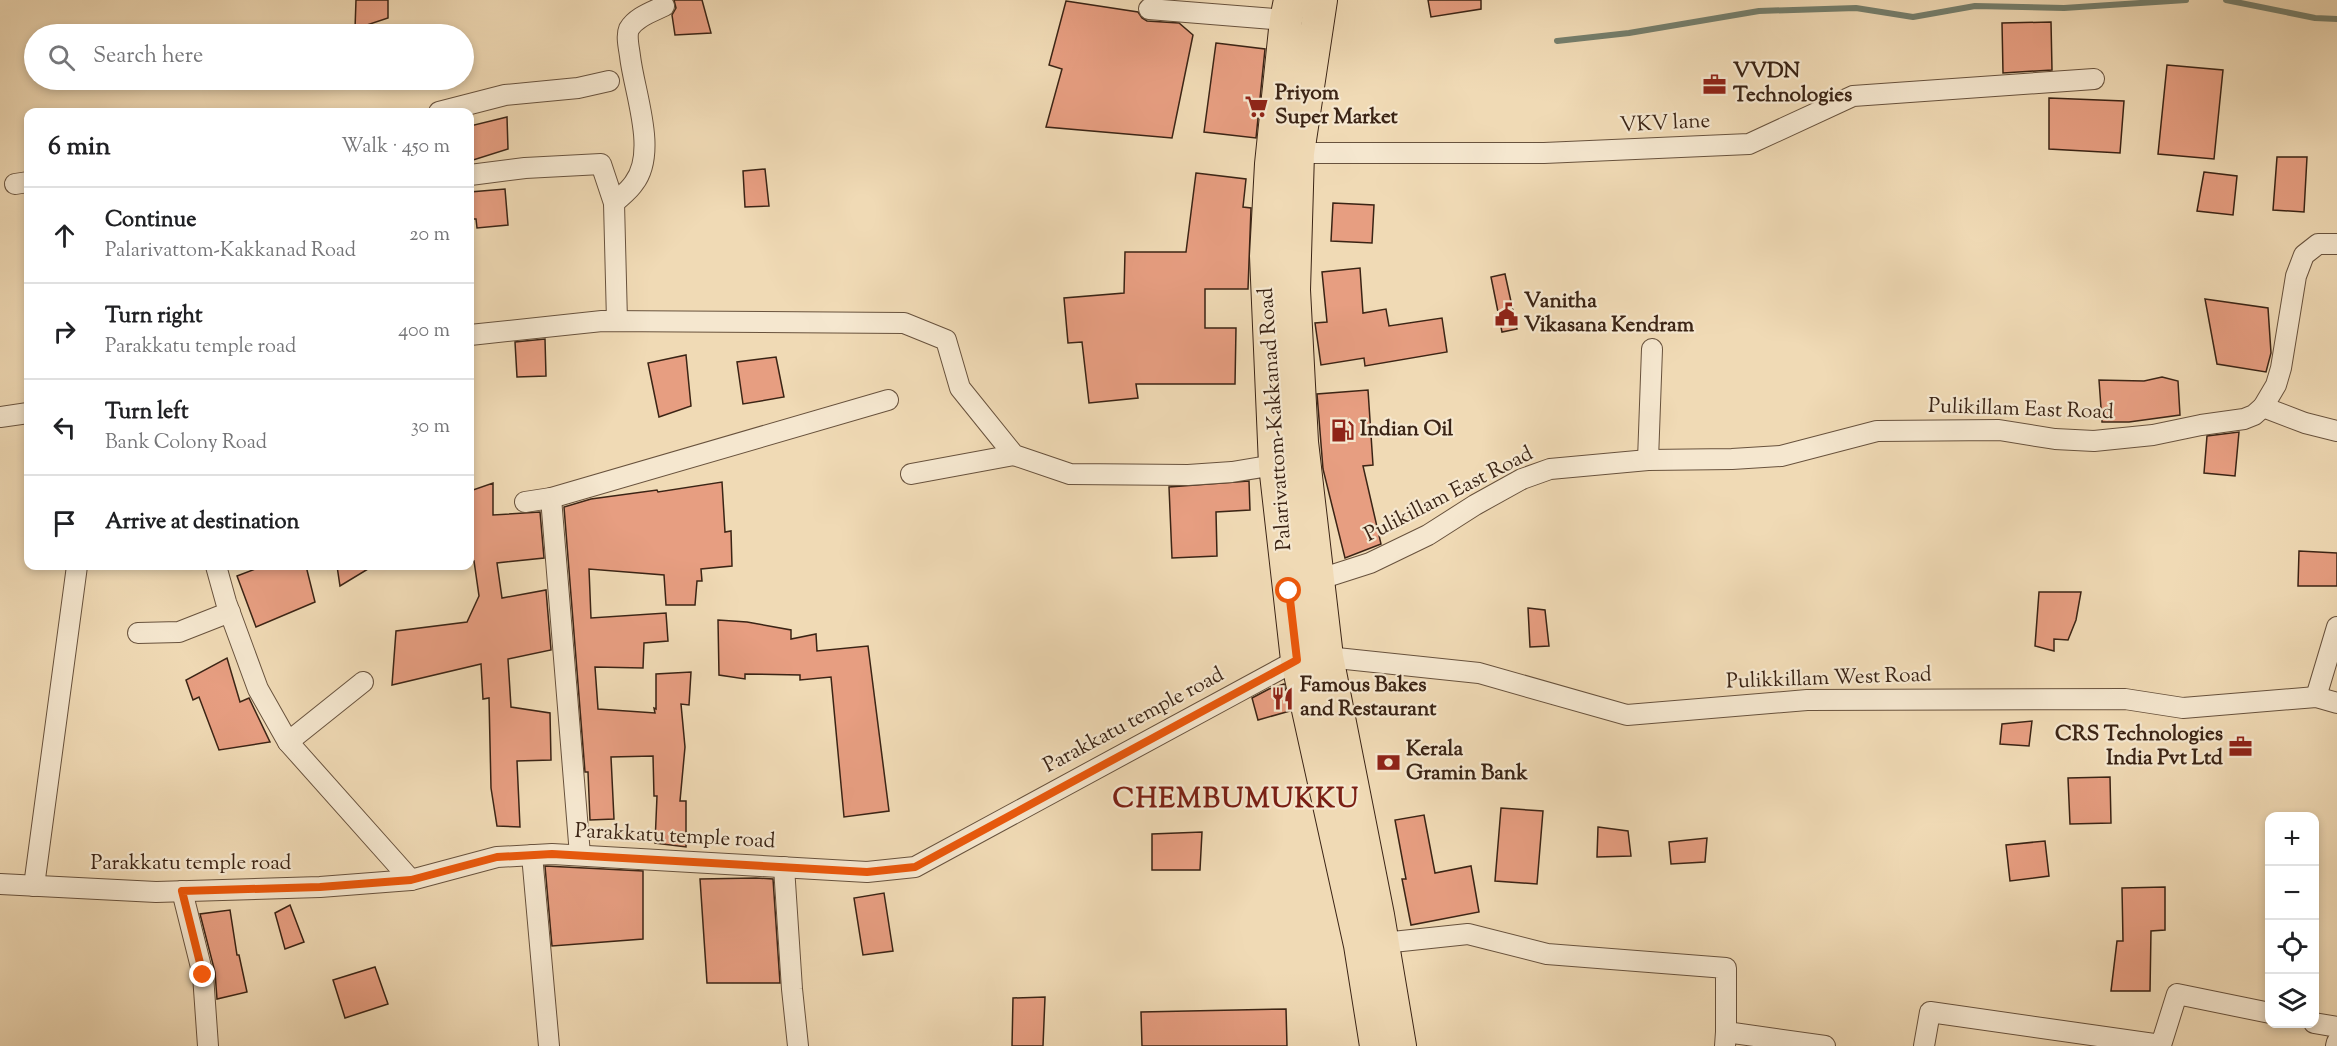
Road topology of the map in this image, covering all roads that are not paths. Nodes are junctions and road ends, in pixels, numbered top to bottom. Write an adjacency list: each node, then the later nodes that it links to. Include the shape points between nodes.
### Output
1 (1321, 0): 8 (main road)
2 (664, 6): 10 (street, via 635,21 628,34 644,148 635,183)
3 (1149, 9): 4 (street)
4 (1288, 10): 19 (main road, Palarivattom-Kakkanad Road, via 1271,164 1266,256)
5 (2094, 79): 8 (street, VKV lane, via 1853,96 1749,144 1544,153)
6 (609, 81): 7 (street, via 505,95)
7 (455, 108)
8 (1298, 153): 19 (main road)
9 (474, 174): 10 (street, via 602,164)
10 (614, 203): 12 (street)
11 (2337, 244): 16 (street, via 2318,244 2301,261 2281,368)
12 (617, 321): 13 (street); 21 (street, via 904,323 946,340 960,388)
13 (474, 335)
14 (1652, 349): 22 (street)
15 (888, 400): 25 (street)
16 (2263, 407): 20 (street); 22 (street, Pulikillam East Road, via 2244,419 2094,441 1999,430 1907,429 1877,431 1781,456)
17 (24, 414): 18 (street)
18 (0, 417)
19 (1287, 422): 23 (main road, Palarivattom-Kakkanad Road); 29 (main road)
20 (2337, 431)
21 (1014, 455): 23 (street, via 1070,474 1188,475); 24 (street)
22 (1648, 460): 29 (street, Pulikillam East Road, via 1537,473 1428,535 1370,563)
23 (1275, 465): 33 (main road, Palarivattom-Kakkanad Road)
24 (911, 474)
25 (551, 498): 26 (street); 39 (street)
26 (525, 502)
27 (76, 570): 43 (street)
28 (217, 570): 30 (street)
29 (1317, 580): 33 (main road)
30 (230, 612): 32 (street, via 179,632); 37 (street, via 258,689)
31 (2337, 627): 35 (street)
32 (138, 633)
33 (1312, 658): 35 (street, Pulikkillam West Road, via 1479,673 1627,715 1807,700 2125,699 2183,708); 40 (street, Parakkatu temple road, via 915,867 867,872); 45 (main road); 53 (main road, Palarivattom-Kakkanad Road)
34 (363, 682): 37 (street)
35 (2316, 697): 36 (street, Pulikkillam West Road)
36 (2337, 703)
37 (288, 742): 41 (street)
38 (532, 855): 39 (street, Parakkatu temple road); 41 (street, Parakkatu temple road, via 497,857); 51 (street)
39 (580, 855): 40 (street, Parakkatu temple road)
40 (784, 867): 52 (street)
41 (411, 880): 44 (street, Parakkatu temple road)
42 (0, 884): 43 (street, Parakkatu temple road)
43 (34, 886): 44 (street, Parakkatu temple road)
44 (182, 891): 50 (street, via 203,975)
45 (1383, 943): 49 (street, via 1468,934 1547,954 1726,968); 54 (main road)
46 (2265, 1012): 56 (street, via 2176,994 2162,1045 1930,1012)
47 (2319, 1024): 48 (street)
48 (2337, 1027)
49 (1725, 1039): 55 (street)
50 (208, 1046)
51 (549, 1046)
52 (798, 1046)
53 (1376, 1046)
54 (1400, 1046)
55 (1825, 1046)
56 (1924, 1046)

